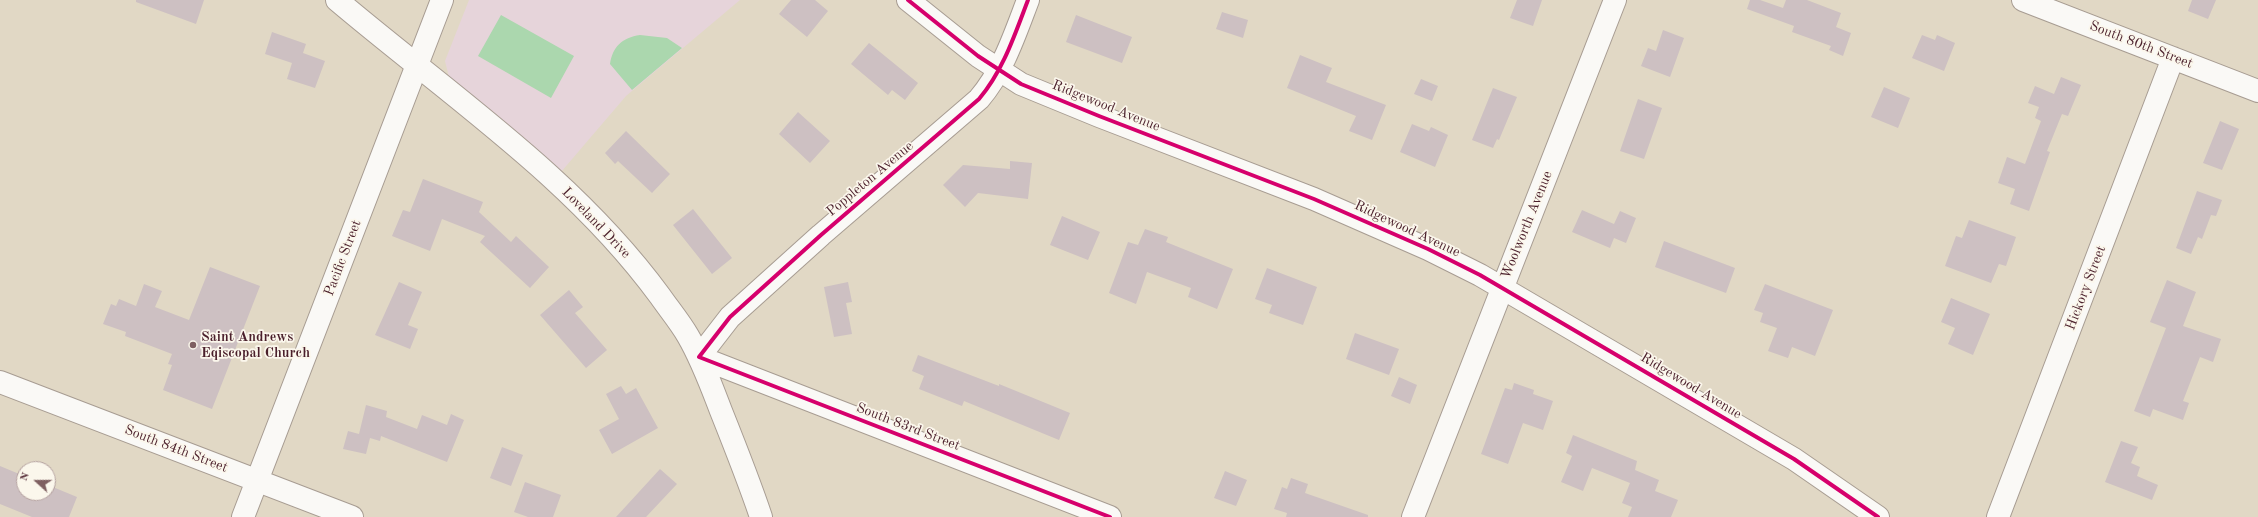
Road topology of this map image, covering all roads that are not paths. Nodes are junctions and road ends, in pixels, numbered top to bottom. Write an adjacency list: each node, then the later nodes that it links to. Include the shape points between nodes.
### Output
1 (337, 0): 8 (street, Loveland Drive)
2 (442, 0): 8 (street, Pacific Street)
3 (908, 0): 9 (street, Ridgewood Avenue)
4 (1028, 0): 9 (street, Poppleton Avenue)
5 (1615, 0): 11 (street, Woolworth Avenue)
6 (2023, 0): 7 (street, South 80th Street)
7 (2174, 58): 10 (street, South 80th Street); 21 (street, Hickory Street)
8 (417, 66): 12 (street, Loveland Drive, via 532,161 604,228 652,285 688,334); 14 (street, Pacific Street)
9 (998, 70): 11 (street, Ridgewood Avenue, via 1021,84 1098,116 1314,199 1428,249); 12 (street, Poppleton Avenue, via 979,99 730,317)
10 (2258, 91)
11 (1502, 287): 19 (street, Woolworth Avenue); 20 (street, Ridgewood Avenue, via 1794,460)
12 (699, 357): 17 (street, Loveland Drive, via 714,389); 18 (street, South 83rd Street)
13 (0, 382): 14 (street, South 84th Street)
14 (258, 480): 15 (street, Pacific Street); 16 (street, South 84th Street)
15 (243, 517)
16 (352, 517)
17 (761, 517)
18 (1110, 517)
19 (1413, 517)
20 (1878, 517)
21 (1998, 517)

